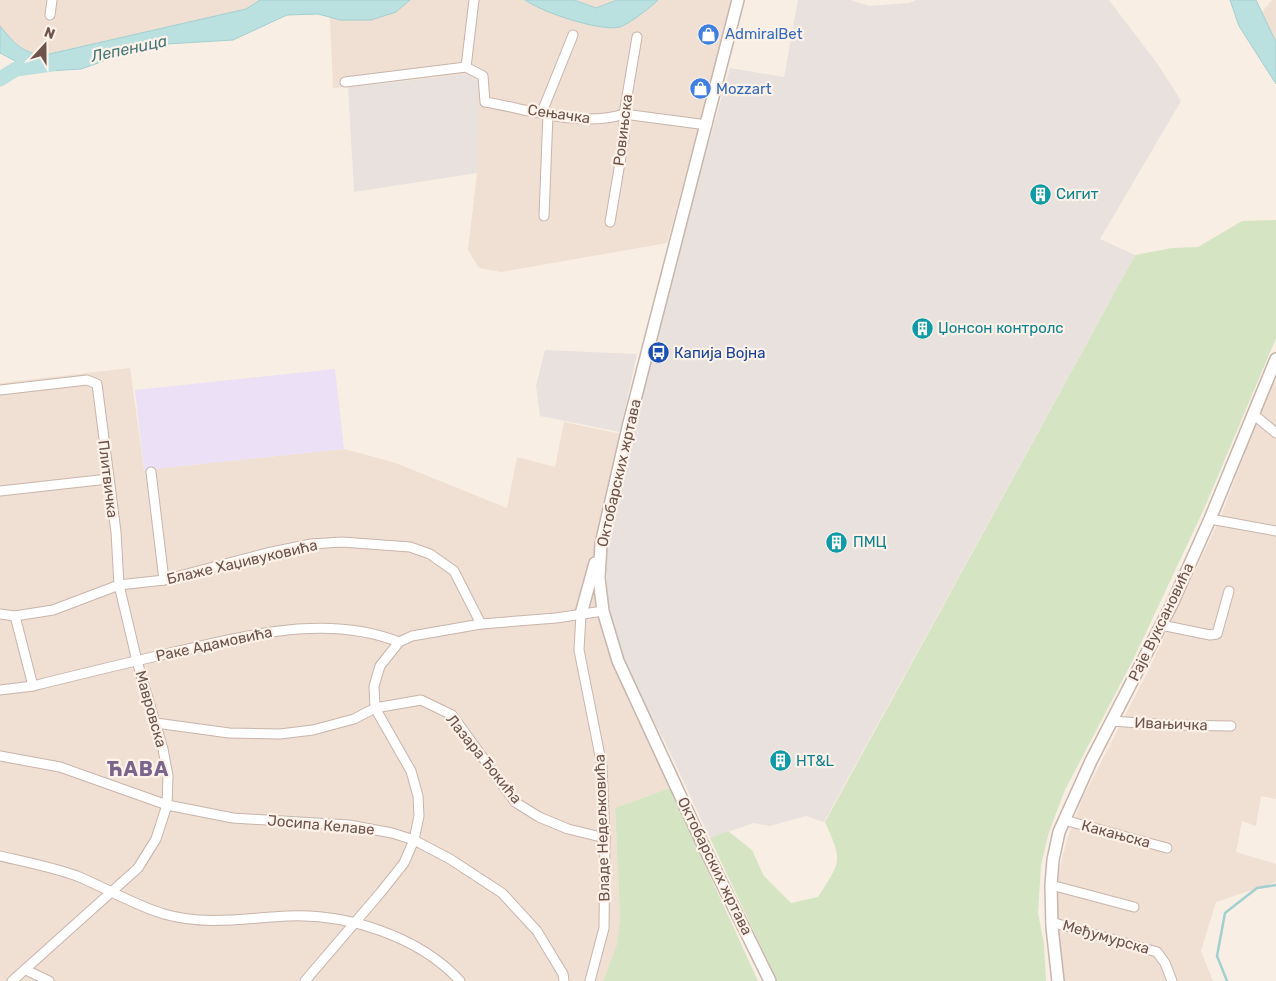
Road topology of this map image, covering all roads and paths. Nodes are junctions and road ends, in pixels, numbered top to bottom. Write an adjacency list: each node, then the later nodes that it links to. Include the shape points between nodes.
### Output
1 (52, 0): 4 (street)
2 (474, 0): 7 (street)
3 (738, 0): 11 (street, Октобарских жртава)
4 (50, 15)
5 (573, 36): 9 (street)
6 (637, 37): 10 (street, Ровињска)
7 (466, 66): 8 (street); 9 (street, Сењачка, via 483,76 485,102)
8 (345, 82)
9 (545, 113): 10 (street, Сењачка, via 589,120); 12 (street)
10 (624, 114): 11 (street, Сењачка); 13 (street, Ровињска, via 624,139)
11 (707, 125): 23 (street, Октобарских жртава, via 647,351)
12 (544, 216)
13 (610, 222)
14 (1276, 359): 16 (street, Раје Вуксановића)
15 (0, 390): 19 (street, Плитвичка, via 87,380 97,384)
16 (1253, 414): 17 (street); 21 (street, Раје Вуксановића)
17 (1276, 433)
18 (151, 472): 24 (street)
19 (108, 479): 20 (street); 25 (street, Плитвичка)
20 (0, 491)
21 (1210, 520): 22 (street); 32 (street, Раје Вуксановића)
22 (1276, 531)
23 (601, 544): 27 (street, Октобарских жртава, via 599,578); 29 (street)
24 (164, 580): 25 (street, Блаже Хаџивуковића); 31 (street, Блаже Хаџивуковића, via 311,544 342,542 410,547 430,554 454,572)
25 (119, 585): 30 (street, Блаже Хаџивуковића, via 53,610); 34 (street, Мавровска)
26 (1229, 591): 32 (street, via 1217,634)
27 (602, 611): 29 (street); 60 (street, Октобарских жртава, via 618,661)
28 (0, 614): 30 (street, Блаже Хаџивуковића)
29 (581, 614): 31 (street); 44 (street, Владе Недељковића, via 579,650 602,766)
30 (15, 616): 35 (street)
31 (481, 624): 33 (street, via 412,636)
32 (1161, 625): 38 (street, Раје Вуксановића)
33 (399, 642): 34 (street, Раке Адамовића, via 378,633 354,629 287,628); 37 (street, via 380,666 374,686)
34 (136, 661): 35 (street, Раке Адамовића); 39 (street, Мавровска)
35 (33, 686): 36 (street, Раке Адамовића)
36 (0, 690)
37 (375, 708): 39 (street, Лазара Ђокића, via 354,720 280,734 229,733); 44 (street, Лазара Ђокића, via 421,700 447,712 514,802 538,817 568,829); 45 (street, via 411,771 418,796 419,816)
38 (1111, 721): 40 (street, Ивањичка); 43 (street, Раје Вуксановића)
39 (156, 724): 42 (street, Мавровска, via 168,776)
40 (1231, 726)
41 (0, 756): 42 (street, Јосипа Келаве, via 60,767)
42 (167, 805): 45 (street, Јосипа Келаве, via 232,818 349,825); 49 (street, Мавровска, via 156,839 146,856)
43 (1064, 820): 46 (street, Какањска); 48 (street, Раје Вуксановића, via 1053,860)
44 (605, 838): 59 (street, Владе Недељковића, via 604,928)
45 (414, 840): 51 (street, via 404,863); 58 (street, Јосипа Келаве, via 502,893 537,931)
46 (1167, 848)
47 (0, 856): 49 (street, via 48,867)
48 (1051, 885): 50 (street); 52 (street, Раје Вуксановића)
49 (112, 892): 51 (street, via 164,914 207,921 311,915); 53 (street, Мавровска)
50 (1134, 907)
51 (355, 922): 56 (street); 57 (street, via 439,960)
52 (1051, 922): 61 (street, Раје Вуксановића); 62 (street, Међумурска, via 1157,952 1166,963)
53 (26, 970): 54 (street, Мавровска); 55 (street)
54 (12, 981)
55 (50, 981)
56 (305, 981)
57 (460, 981)
58 (564, 981)
59 (590, 981)
60 (770, 981)
61 (1058, 981)
62 (1172, 981)

